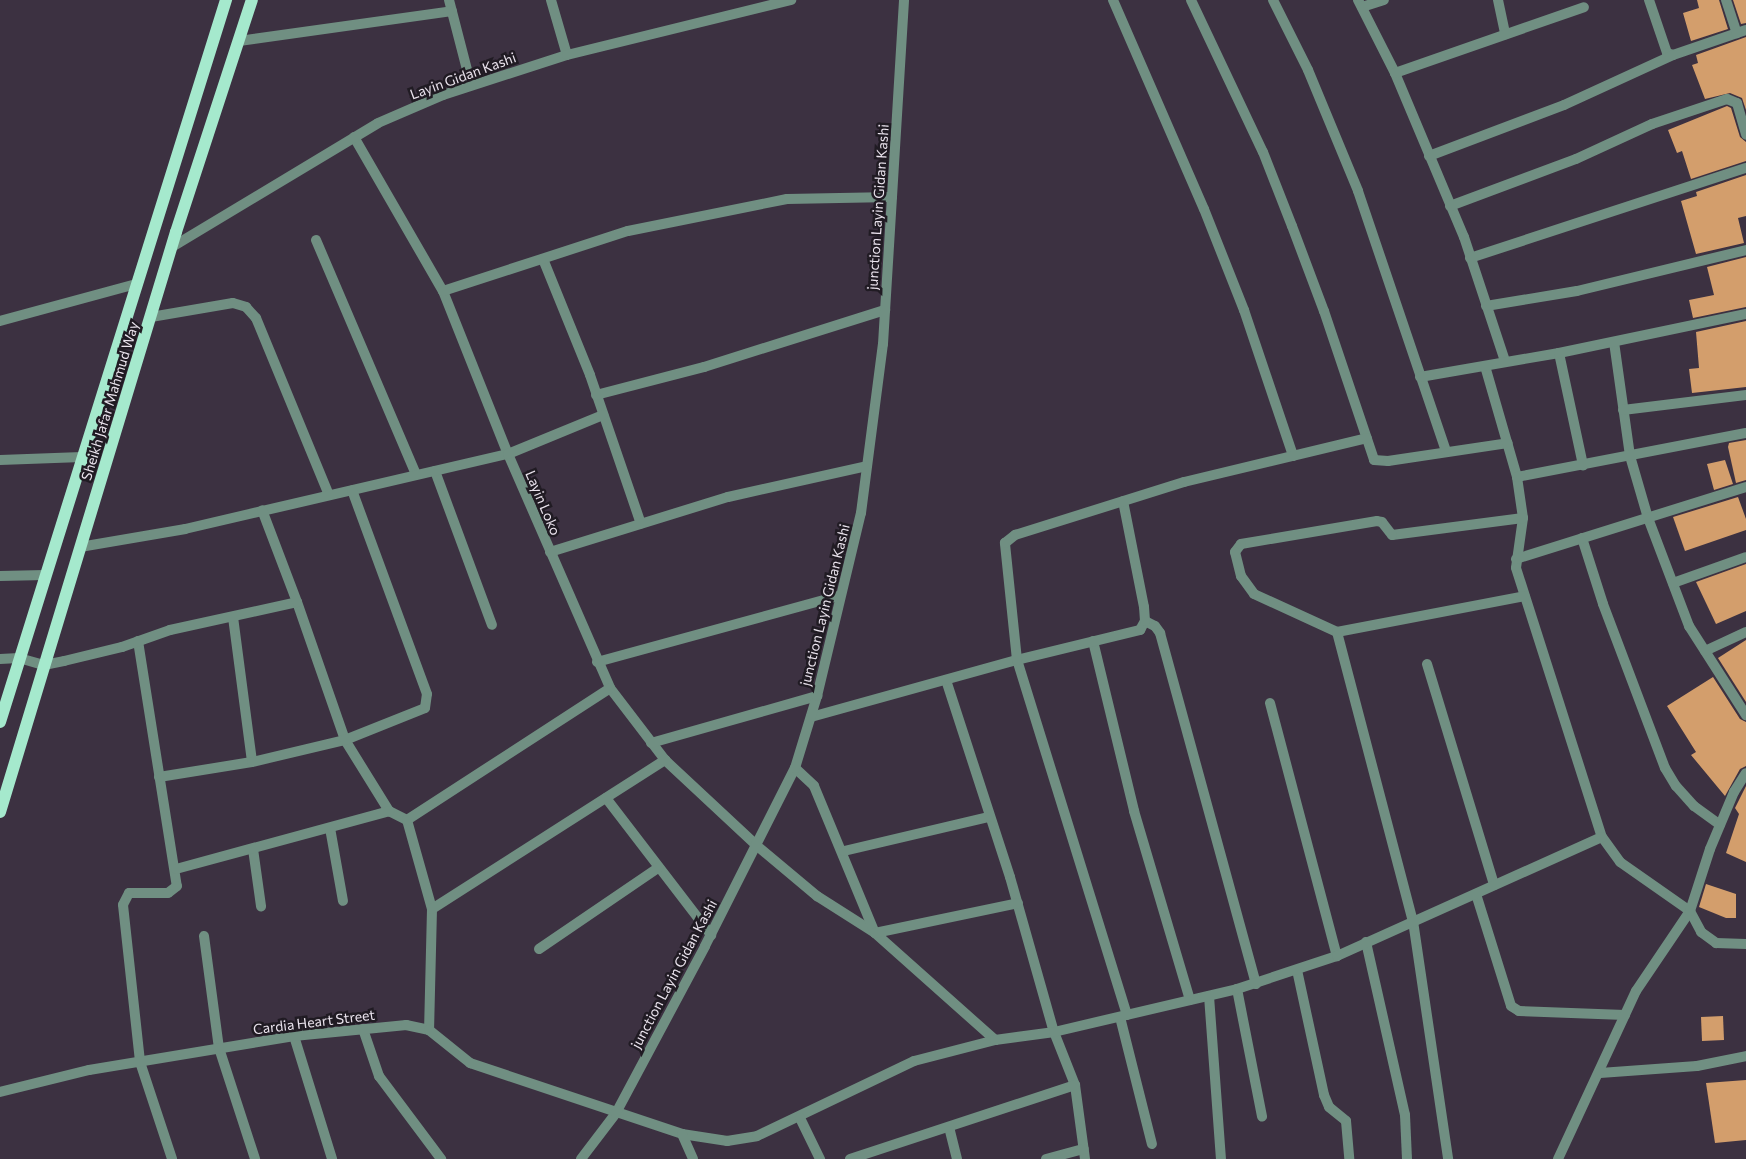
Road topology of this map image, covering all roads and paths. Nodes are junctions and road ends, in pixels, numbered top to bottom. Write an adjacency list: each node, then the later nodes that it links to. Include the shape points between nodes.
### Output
1 (226, 0): 35 (main road, Sheikh Jafar Mahmud Way)
2 (252, 0): 19 (main road, Sheikh Jafar Mahmud Way)
3 (449, 0): 16 (street)
4 (551, 0): 21 (street)
5 (791, 0): 21 (street, Layin Gidan Kashi)
6 (904, 0): 28 (street, junction Layin Gidan Kashi)
7 (1113, 0): 56 (street, via 1244,310)
8 (1191, 0): 52 (street, via 1281,198)
9 (1273, 0): 46 (street, via 1308,70 1358,191)
10 (1384, 0): 14 (street)
11 (1498, 0): 18 (street)
12 (1649, 0): 20 (street, via 1665,50)
13 (1726, 0): 17 (street)
14 (1360, 4): 22 (street)
15 (1584, 7): 18 (street)
16 (452, 11): 19 (street); 23 (street)
17 (1741, 31): 20 (street)
18 (1506, 34): 22 (street)
19 (239, 41): 31 (main road, Sheikh Jafar Mahmud Way)
20 (1673, 54): 26 (street, via 1564,106)
21 (567, 55): 23 (street, Layin Gidan Kashi)
22 (1395, 73): 26 (street)
23 (471, 84): 25 (street, Layin Gidan Kashi, via 378,123)
24 (1746, 135): 29 (street, via 1737,103 1727,99 1652,124 1576,159)
25 (354, 137): 31 (street, Layin Gidan Kashi); 36 (street, Layin Loko)
26 (1429, 156): 29 (street)
27 (1746, 168): 33 (street)
28 (892, 197): 34 (street, via 786,199 628,231); 38 (street, junction Layin Gidan Kashi)
29 (1450, 206): 33 (street)
30 (316, 240): 63 (street)
31 (172, 247): 40 (main road, Sheikh Jafar Mahmud Way)
32 (1746, 250): 37 (street, via 1577,291)
33 (1470, 258): 37 (street)
34 (543, 259): 36 (street); 47 (street)
35 (136, 284): 41 (street); 58 (main road, Sheikh Jafar Mahmud Way)
36 (443, 291): 55 (street, Layin Loko)
37 (1486, 306): 44 (street)
38 (885, 310): 47 (street, via 704,367); 60 (street, junction Layin Gidan Kashi)
39 (1746, 314): 42 (street)
40 (151, 317): 67 (street, via 233,303 246,308 256,318); 74 (main road, Sheikh Jafar Mahmud Way)
41 (0, 321)
42 (1614, 342): 43 (street); 49 (street)
43 (1559, 353): 44 (street); 61 (street)
44 (1505, 361): 45 (street)
45 (1484, 366): 46 (street); 53 (street)
46 (1420, 376): 54 (street)
47 (596, 395): 50 (street)
48 (1746, 396): 49 (street)
49 (1623, 410): 57 (street)
50 (603, 415): 55 (street); 72 (street)
51 (1746, 432): 57 (street)
52 (1367, 438): 54 (street, via 1374,460 1378,461); 56 (street)
53 (1508, 443): 54 (street); 64 (street)
54 (1446, 451)
55 (508, 454): 62 (street); 75 (street, Layin Loko)
56 (1293, 456): 68 (street, via 1184,482)
57 (1630, 456): 61 (street); 71 (street)
58 (82, 457): 59 (street); 78 (main road, Sheikh Jafar Mahmud Way)
59 (0, 460)
60 (867, 466): 72 (street, via 728,497); 81 (street, junction Layin Gidan Kashi, via 861,513)
61 (1583, 466): 64 (street)
62 (435, 471): 63 (street); 86 (street)
63 (416, 475): 66 (street)
64 (1517, 477): 70 (street)
65 (1746, 487): 71 (street)
66 (352, 490): 67 (street); 105 (street, via 428,700 425,708)
67 (329, 495): 69 (street)
68 (1123, 501): 85 (street); 94 (street, via 1015,535 1005,543)
69 (262, 510): 74 (street); 83 (street)
70 (1523, 518): 77 (street); 87 (street, via 1392,535 1382,522 1377,521 1236,548 1241,576 1254,594)
71 (1648, 518): 73 (street); 80 (street)
72 (641, 524): 75 (street)
73 (1582, 538): 77 (street); 117 (street, via 1603,604 1665,768 1694,806)
74 (80, 548): 97 (main road, Sheikh Jafar Mahmud Way)
75 (550, 552): 95 (street, Layin Loko)
76 (1746, 557): 80 (street)
77 (1516, 559): 82 (street)
78 (45, 575): 79 (street); 92 (main road, Sheikh Jafar Mahmud Way)
79 (0, 576)
80 (1673, 583): 91 (street, via 1689,626)
81 (839, 596): 95 (street); 100 (street, junction Layin Gidan Kashi)
82 (1525, 596): 87 (street); 119 (street)
83 (297, 602): 84 (street); 105 (street)
84 (233, 617): 89 (street, via 170,630); 108 (street)
85 (1145, 621): 90 (street, via 1140,630); 141 (street, via 1160,633)
86 (492, 625)
87 (1338, 632): 132 (street)
88 (1746, 632): 91 (street)
89 (138, 641): 97 (street); 111 (street)
90 (1093, 641): 94 (street); 144 (street, via 1134,811)
91 (1705, 651): 102 (street)
92 (20, 658): 93 (street); 97 (street); 104 (main road, Sheikh Jafar Mahmud Way)
93 (0, 659)
94 (1017, 660): 98 (street); 146 (street)
95 (597, 662): 99 (street, Layin Loko)
96 (1428, 664): 125 (street)
97 (44, 665): 114 (main road, Sheikh Jafar Mahmud Way)
98 (946, 680): 103 (street); 115 (street)
99 (610, 688): 106 (street, Layin Loko); 116 (street)
100 (817, 696): 103 (street, junction Layin Gidan Kashi); 106 (street)
101 (1270, 703): 139 (street)
102 (1746, 715)
103 (811, 717): 109 (street, junction Layin Gidan Kashi)
104 (0, 722)
105 (345, 740): 108 (street); 113 (street)
106 (651, 743): 107 (street, Layin Loko)
107 (665, 760): 112 (street); 120 (street, Layin Loko)
108 (252, 762): 111 (street)
109 (796, 768): 120 (street, junction Layin Gidan Kashi); 122 (street, via 814,786)
110 (1746, 773): 117 (street)
111 (159, 777): 124 (street)
112 (606, 798): 123 (street); 130 (street)
113 (389, 811): 116 (street); 118 (street)
114 (0, 812)
115 (989, 817): 122 (street); 128 (street)
116 (407, 820): 130 (street)
117 (1720, 825): 131 (street)
118 (330, 828): 121 (street); 127 (street)
119 (1602, 837): 125 (street, Cardia Heart Street); 131 (street, via 1620,862)
120 (756, 845): 133 (street, Layin Loko, via 817,896); 134 (street, junction Layin Gidan Kashi)
121 (253, 849): 124 (street); 129 (street)
122 (844, 851): 133 (street)
123 (659, 867): 134 (street); 138 (street)
124 (176, 869): 154 (street, via 177,886 173,892 129,893 123,905)
125 (1494, 885): 126 (street, Cardia Heart Street)
126 (1476, 894): 132 (street, Cardia Heart Street); 145 (street, via 1511,1006 1519,1012)
127 (343, 901)
128 (1018, 903): 133 (street); 149 (street)
129 (261, 906)
130 (432, 908): 148 (street)
131 (1690, 911): 137 (street, via 1701,932 1716,943); 145 (street, via 1636,990)
132 (1413, 922): 136 (street, Cardia Heart Street); 178 (street)
133 (876, 933): 151 (street, Layin Loko)
134 (711, 935): 158 (street, junction Layin Gidan Kashi)
135 (204, 936): 152 (street)
136 (1366, 942): 139 (street, Cardia Heart Street); 177 (street, via 1405,1115)
137 (1746, 944)
138 (539, 949)
139 (1337, 956): 140 (street, Cardia Heart Street)
140 (1297, 970): 141 (street, Cardia Heart Street); 176 (street, via 1324,1095 1328,1107 1346,1121)
141 (1256, 984): 142 (street, Cardia Heart Street)
142 (1237, 989): 143 (street, Cardia Heart Street); 159 (street)
143 (1209, 996): 144 (street, Cardia Heart Street); 175 (street)
144 (1190, 1000): 146 (street, Cardia Heart Street)
145 (1625, 1015): 155 (street)
146 (1123, 1016): 149 (street, Cardia Heart Street); 163 (street)
147 (363, 1029): 148 (street, Cardia Heart Street, via 406,1025); 150 (street, Cardia Heart Street); 168 (street, via 380,1076)
148 (429, 1030): 158 (street, Cardia Heart Street, via 470,1063)
149 (1054, 1032): 151 (street, Cardia Heart Street); 156 (street)
150 (294, 1036): 152 (street, Cardia Heart Street); 167 (street)
151 (995, 1040): 160 (street, Cardia Heart Street, via 914,1061)
152 (219, 1048): 154 (street, Cardia Heart Street); 166 (street)
153 (1746, 1056): 155 (street, via 1698,1066)
154 (140, 1062): 157 (street, Cardia Heart Street); 165 (street)
155 (1600, 1073): 179 (street)
156 (1075, 1085): 161 (street); 164 (street)
157 (0, 1092)
158 (616, 1113): 162 (street, Cardia Heart Street); 169 (street, junction Layin Gidan Kashi)
159 (1262, 1117)
160 (800, 1118): 162 (street, Cardia Heart Street, via 757,1136 728,1140); 171 (street)
161 (949, 1127): 172 (street); 173 (street)
162 (682, 1134): 170 (street)
163 (1152, 1144)
164 (1084, 1154): 174 (street)
165 (172, 1159)
166 (255, 1159)
167 (332, 1159)
168 (441, 1159)
169 (580, 1159)
170 (693, 1159)
171 (820, 1159)
172 (850, 1159)
173 (957, 1159)
174 (1046, 1159)
175 (1221, 1159)
176 (1349, 1159)
177 (1407, 1159)
178 (1448, 1159)
179 (1558, 1159)

